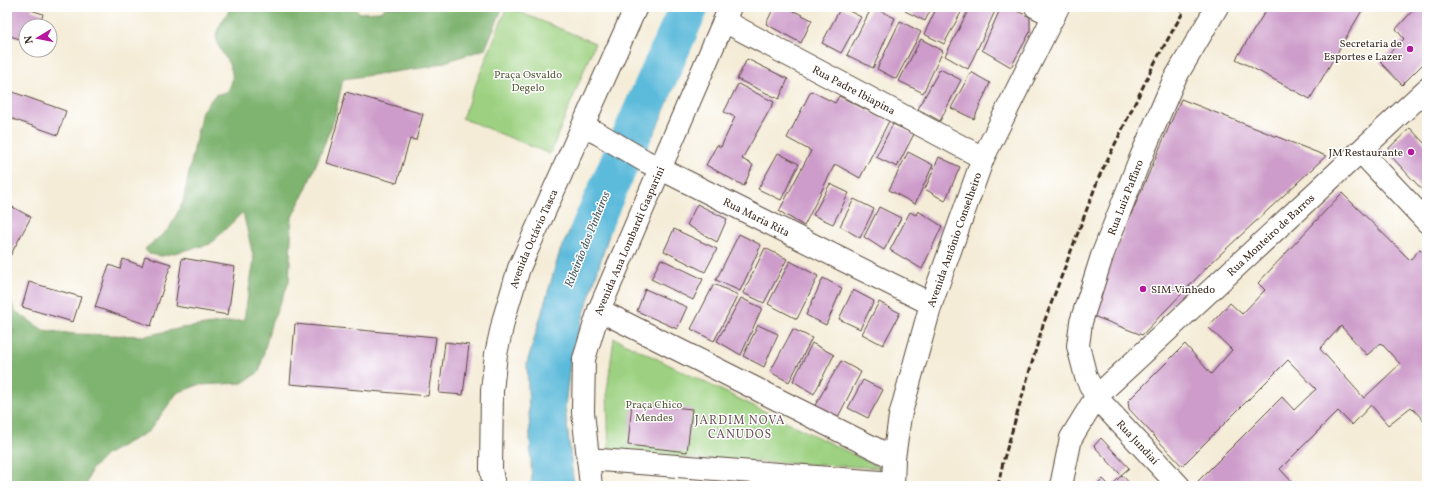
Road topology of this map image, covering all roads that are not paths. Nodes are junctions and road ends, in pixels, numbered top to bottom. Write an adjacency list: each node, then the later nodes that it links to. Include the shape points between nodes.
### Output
1 (636, 7): 6 (street, Avenida Octávio Tasca)
2 (1217, 7): 13 (street, Rua Luiz Paffaro, via 1174,80 1102,256 1081,322 1078,346 1086,377)
3 (1049, 10): 8 (street, Avenida Antônio Conselheiro)
4 (727, 14): 8 (street, Rua Padre Ibiapina); 9 (street, Avenida Ana Lombardi Gasparini)
5 (1427, 88): 7 (street, Rua Monteiro de Barros)
6 (591, 130): 9 (street, Rua Maria Rita); 17 (street, Avenida Octávio Tasca, via 519,268 504,318 496,354 492,391 491,469)
7 (1361, 152): 10 (street); 13 (street, Rua Monteiro de Barros)
8 (983, 158): 11 (street, Avenida Antônio Conselheiro)
9 (653, 165): 11 (street, Rua Maria Rita); 12 (street, Avenida Ana Lombardi Gasparini)
10 (1427, 222)
11 (931, 304): 14 (street, Avenida Antônio Conselheiro, via 900,416)
12 (599, 310): 14 (street); 15 (street, Avenida Ana Lombardi Gasparini, via 584,359 583,412)
13 (1096, 397): 19 (street, Rua Monteiro de Barros, via 1071,438); 20 (street, Rua Jundiaí)
14 (894, 458): 16 (street, Avenida Antônio Conselheiro)
15 (588, 459): 16 (street); 18 (street, Avenida Ana Lombardi Gasparini)
16 (893, 484)
17 (494, 486)
18 (591, 486)
19 (1061, 486)
20 (1179, 486)

